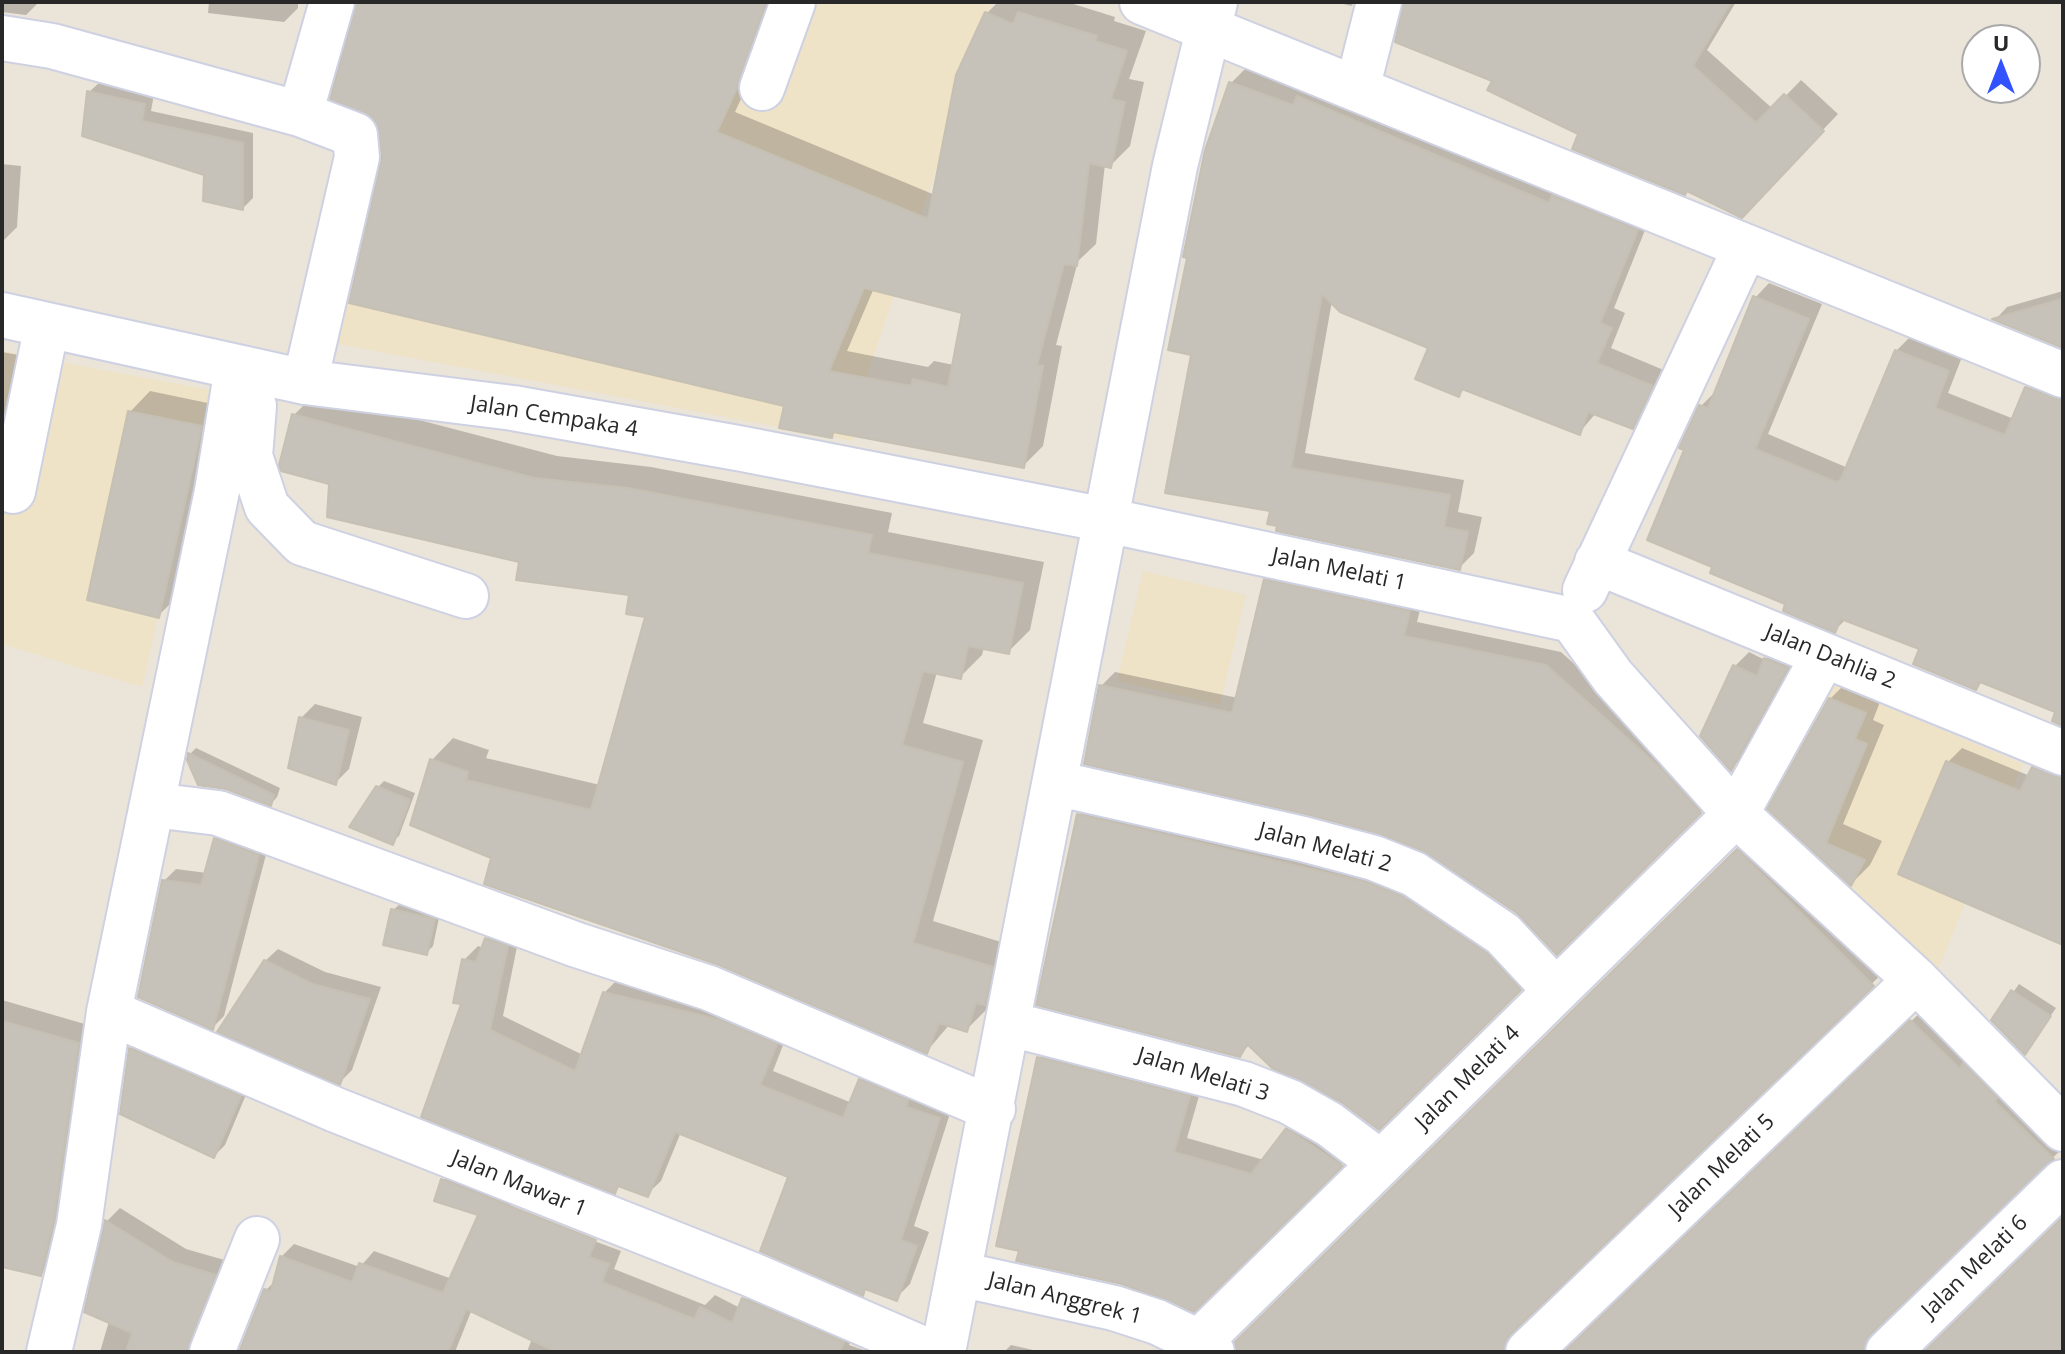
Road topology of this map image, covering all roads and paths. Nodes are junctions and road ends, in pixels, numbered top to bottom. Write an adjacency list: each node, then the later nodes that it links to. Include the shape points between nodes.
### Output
1 (332, 2): 9 (street)
2 (793, 2): 7 (street)
3 (1142, 2): 5 (street)
4 (1379, 2): 8 (street)
5 (1212, 16): 8 (street); 16 (street, via 1175,166)
6 (2, 38): 9 (street, via 52,46)
7 (762, 88)
8 (1357, 89): 10 (street)
9 (300, 114): 13 (street, via 348,131 357,143)
10 (1745, 248): 14 (street); 17 (street)
11 (2, 315): 12 (street, Jalan Cempaka 4)
12 (47, 325): 13 (street, Jalan Cempaka 4); 15 (street)
13 (270, 375): 16 (street, Jalan Cempaka 4, via 513,408); 18 (street, via 253,408 250,456 267,507 302,543); 23 (street, via 217,491)
14 (2063, 375)
15 (13, 491)
16 (1106, 520): 19 (street, Jalan Melati 1); 22 (street)
17 (1597, 562): 19 (street); 20 (street, Jalan Dahlia 2)
18 (466, 596)
19 (1572, 620): 24 (street, via 1613,677)
20 (1824, 655): 21 (street, Jalan Dahlia 2); 24 (street, Jalan Melati 4)
21 (2063, 753)
22 (1055, 783): 26 (street, Jalan Melati 2, via 1303,839 1414,874 1503,934); 28 (street)
23 (153, 805): 27 (street); 29 (street, via 218,813 709,988)
24 (1736, 814): 25 (street); 26 (street, Jalan Melati 4)
25 (1916, 980): 30 (street); 40 (street, Jalan Melati 5)
26 (1556, 991): 31 (street, Jalan Melati 4)
27 (109, 1012): 36 (street, via 79,1225); 38 (street, Jalan Mawar 1)
28 (1010, 1024): 29 (street); 31 (street, Jalan Melati 3, via 1244,1084 1329,1124)
29 (993, 1109): 34 (street)
30 (2063, 1129)
31 (1381, 1163): 35 (street, Jalan Melati 4)
32 (2063, 1182): 41 (street, Jalan Melati 6)
33 (257, 1239): 37 (street)
34 (959, 1274): 35 (street, Jalan Anggrek 1, via 1114,1308); 39 (street)
35 (1203, 1349)
36 (49, 1352)
37 (212, 1352)
38 (930, 1352)
39 (943, 1352)
40 (1528, 1352)
41 (1888, 1352)

